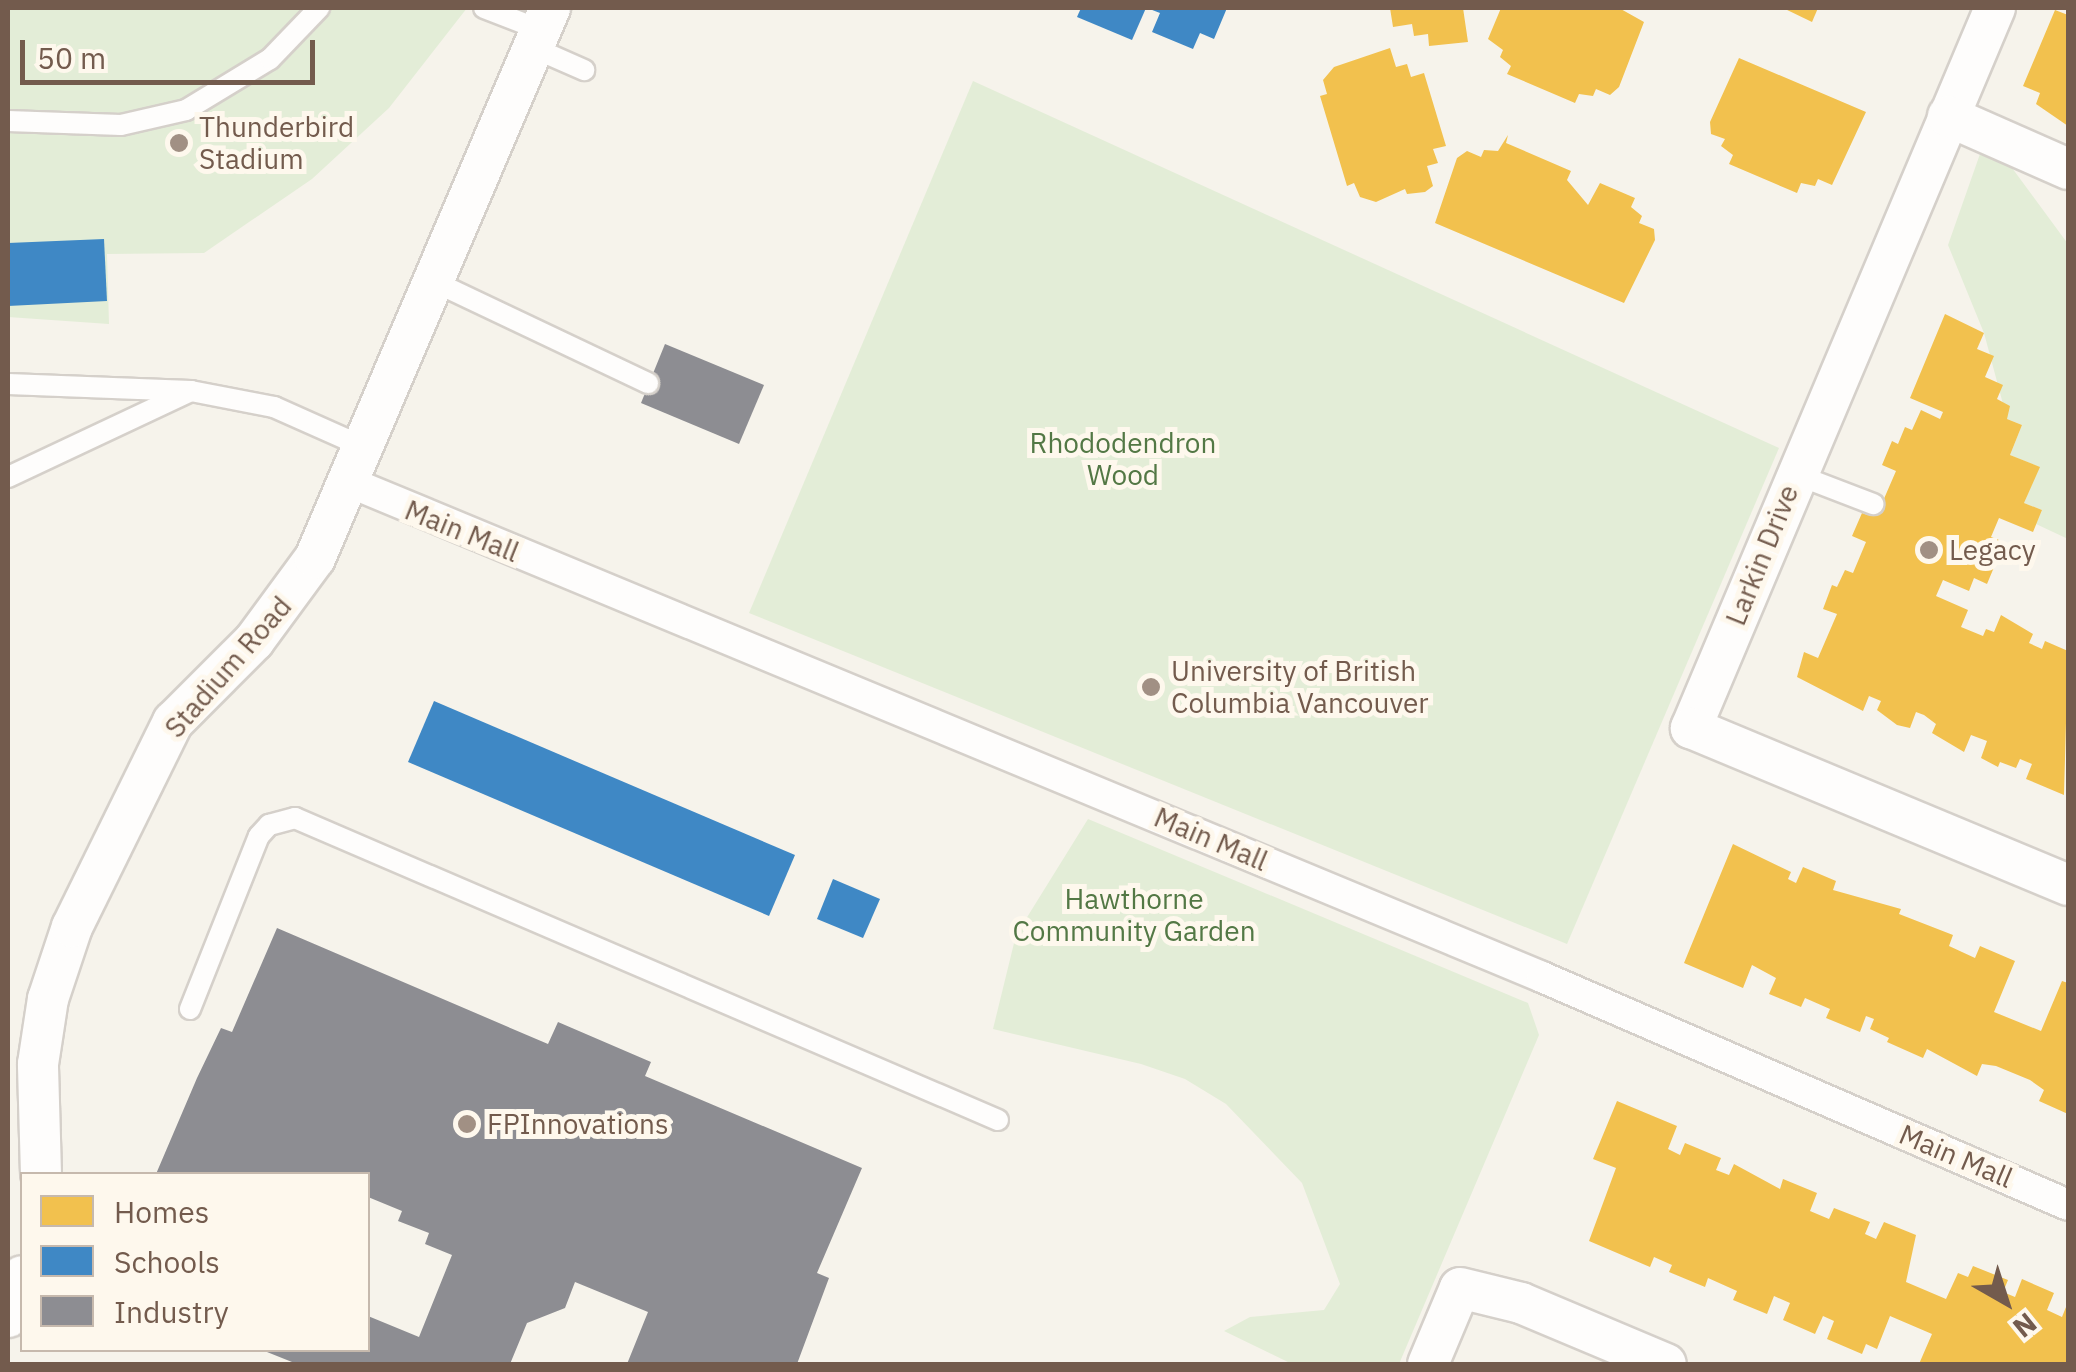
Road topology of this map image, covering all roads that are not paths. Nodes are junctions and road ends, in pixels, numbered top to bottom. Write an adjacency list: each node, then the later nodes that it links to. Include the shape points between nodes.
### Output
1 (319, 8): 7 (lane, via 270,59 186,110 121,125)
2 (484, 8): 4 (lane)
3 (1994, 8): 6 (street, Larkin Drive)
4 (542, 28): 5 (lane); 9 (street, Stadium Road)
5 (584, 70)
6 (1948, 116): 8 (street); 14 (street, Larkin Drive)
7 (8, 121)
8 (2068, 169)
9 (435, 282): 10 (lane); 13 (street, Stadium Road)
10 (648, 383)
11 (8, 384): 12 (lane)
12 (191, 391): 13 (lane, via 274,407); 15 (lane)
13 (357, 464): 20 (street, Stadium Road, via 289,600 173,722 72,927 48,999 38,1064); 21 (street, Main Mall)
14 (1795, 474): 16 (lane); 17 (street, Larkin Drive, via 1691,728)
15 (8, 478)
16 (1872, 504)
17 (2068, 885)
18 (190, 1009): 19 (lane, via 259,836 269,825 295,818)
19 (998, 1120)
20 (41, 1172)
21 (2068, 1205)
22 (20, 1282): 23 (street)
23 (8, 1316)
24 (1428, 1364): 25 (street, via 1460,1288 1521,1303)
25 (1666, 1364)

